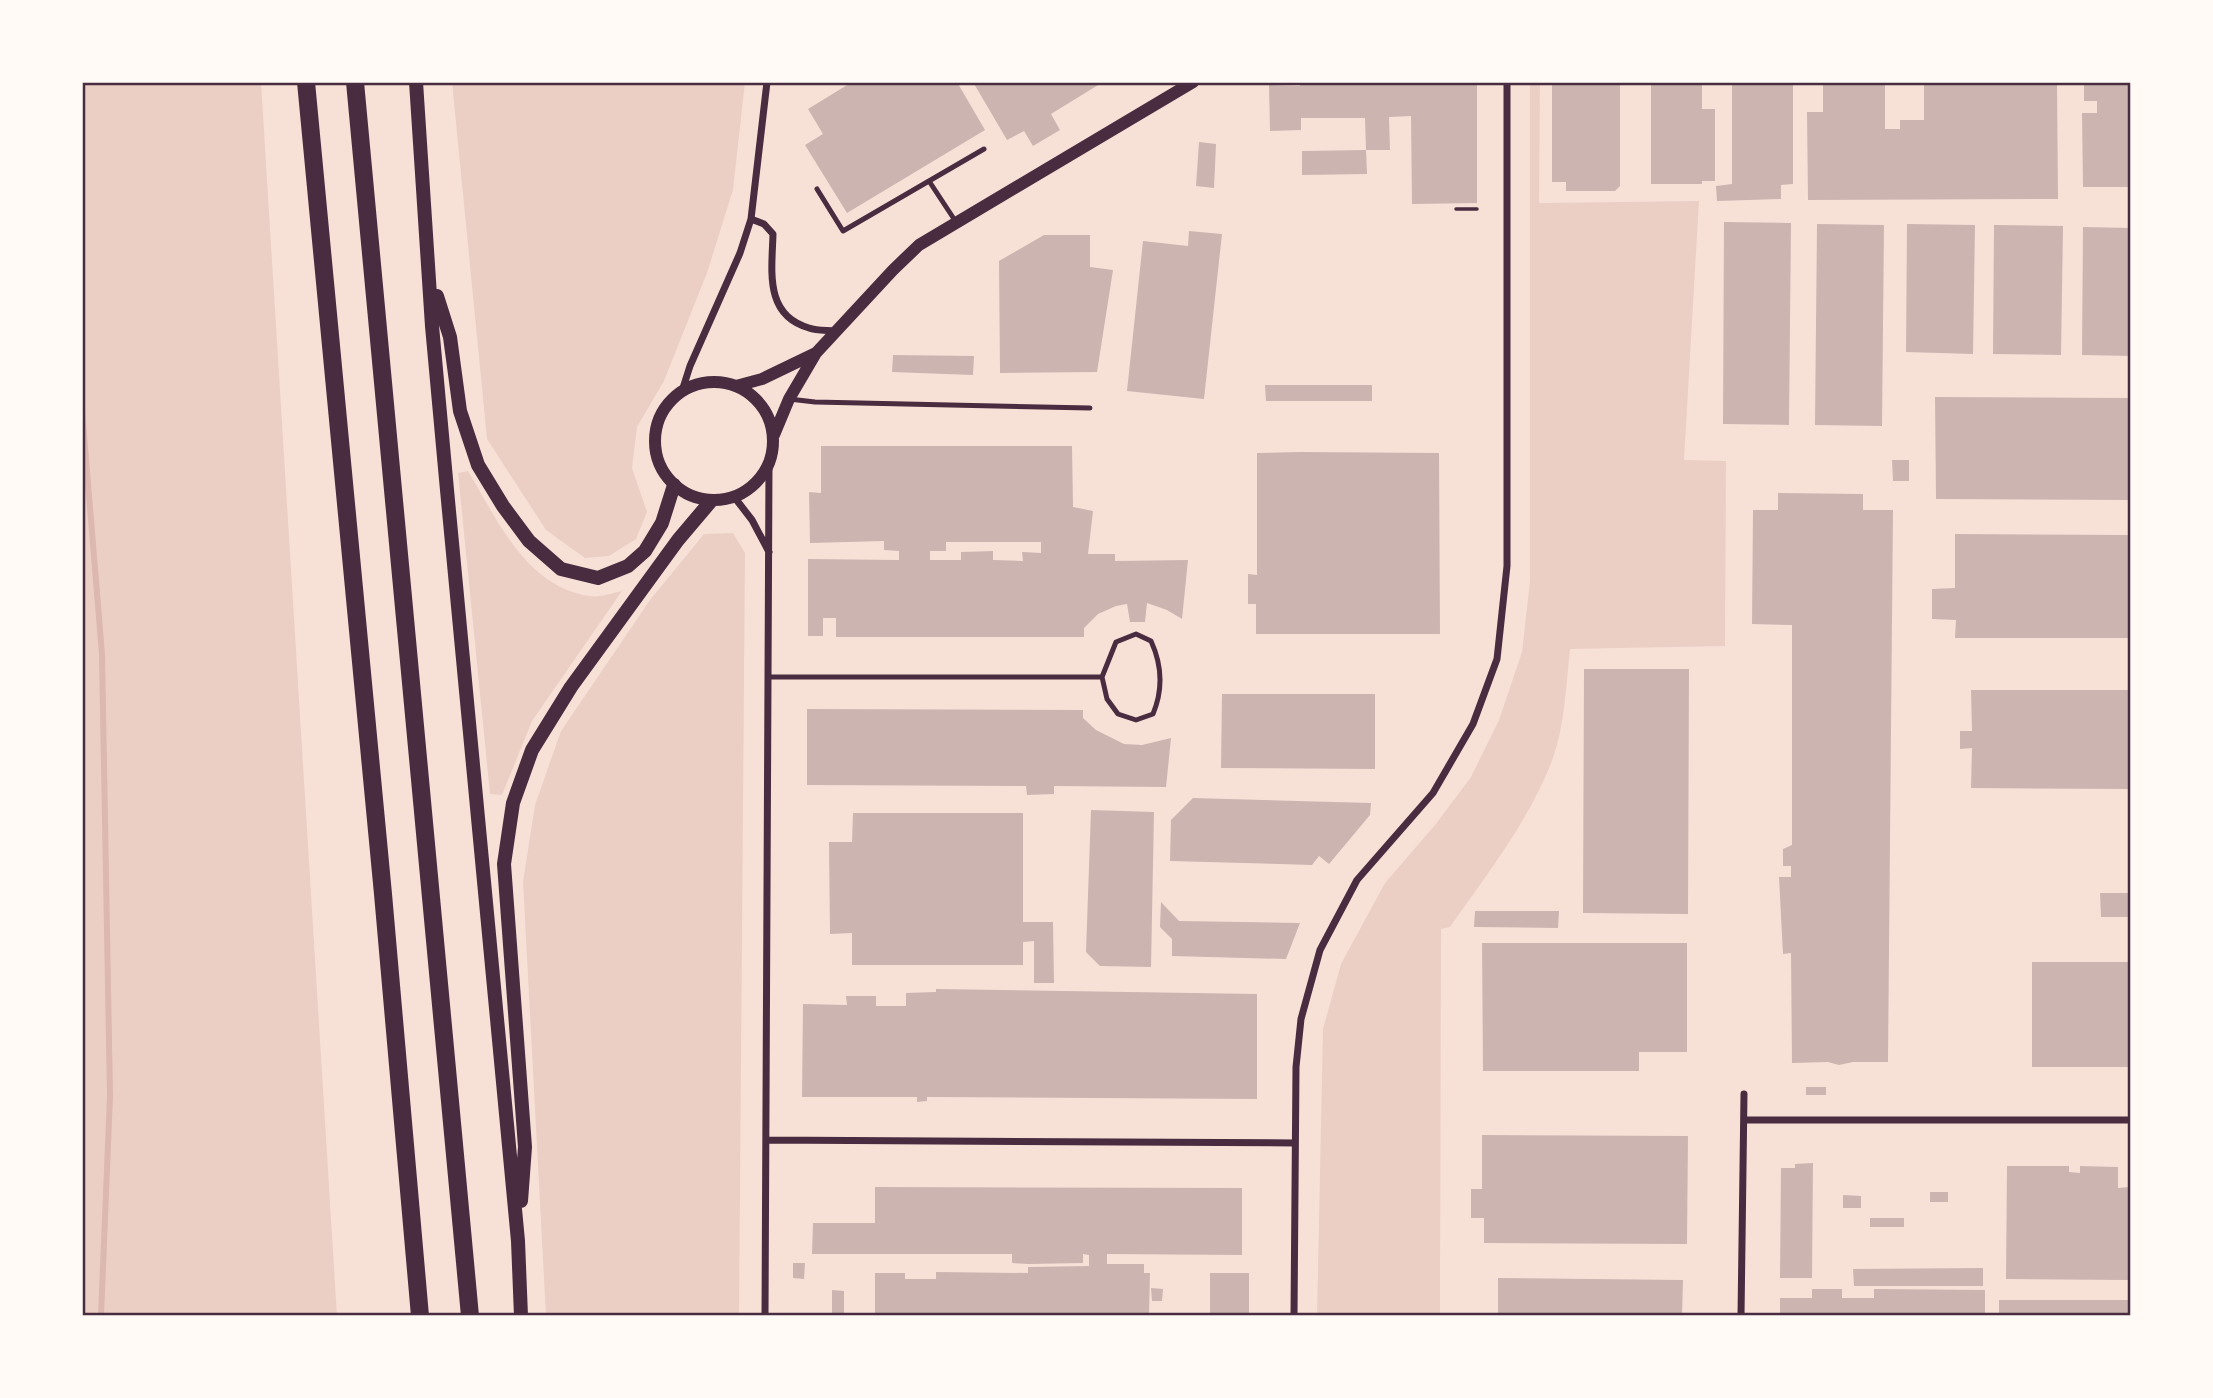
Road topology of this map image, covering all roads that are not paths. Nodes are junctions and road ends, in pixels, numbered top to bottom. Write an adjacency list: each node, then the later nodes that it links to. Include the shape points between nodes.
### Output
1 (306, 82): 33 (highway)
2 (355, 82): 34 (highway)
3 (416, 82): 12 (main road)
4 (767, 82): 10 (street)
5 (1193, 82): 11 (street)
6 (1507, 82): 31 (street, via 1507,566 1497,659 1473,724 1433,793 1357,880 1320,950 1301,1019)
7 (984, 149): 8 (lane)
8 (929, 181): 9 (lane, via 843,231); 11 (lane)
9 (817, 189)
10 (751, 219): 13 (street, via 773,234 773,289 778,306 788,319 810,329); 16 (street)
11 (956, 222): 13 (street, via 919,245)
12 (430, 275): 21 (main road, via 450,337 460,411 478,465 529,541 561,569 598,578 628,566 645,551 662,523); 32 (main road)
13 (837, 331): 14 (street)
14 (816, 353): 15 (street); 17 (street)
15 (736, 386): 16 (street, via 718,382); 19 (street, via 762,405)
16 (682, 391): 21 (street, via 668,403 655,436 662,471)
17 (789, 399): 18 (lane); 19 (street)
18 (1090, 408)
19 (774, 435): 20 (street)
20 (769, 464): 22 (street, via 761,479); 24 (street)
21 (674, 485): 23 (street, via 691,497)
22 (735, 498): 23 (street); 24 (street)
23 (711, 501): 32 (main road, via 571,687 532,750 513,803 504,864 525,1147)
24 (770, 553): 25 (street)
25 (770, 677): 26 (lane); 30 (street)
26 (1102, 677): 26 (lane, via 1107,699 1118,715 1136,720 1153,714 1160,698 1159,659 1151,641 1136,634 1116,642)
27 (1744, 1094): 28 (street)
28 (1745, 1120): 29 (street); 38 (street)
29 (2131, 1120)
30 (766, 1140): 31 (street); 36 (street)
31 (1295, 1143): 37 (street)
32 (518, 1241): 35 (main road)
33 (420, 1316)
34 (470, 1316)
35 (521, 1316)
36 (765, 1316)
37 (1294, 1316)
38 (1741, 1316)

